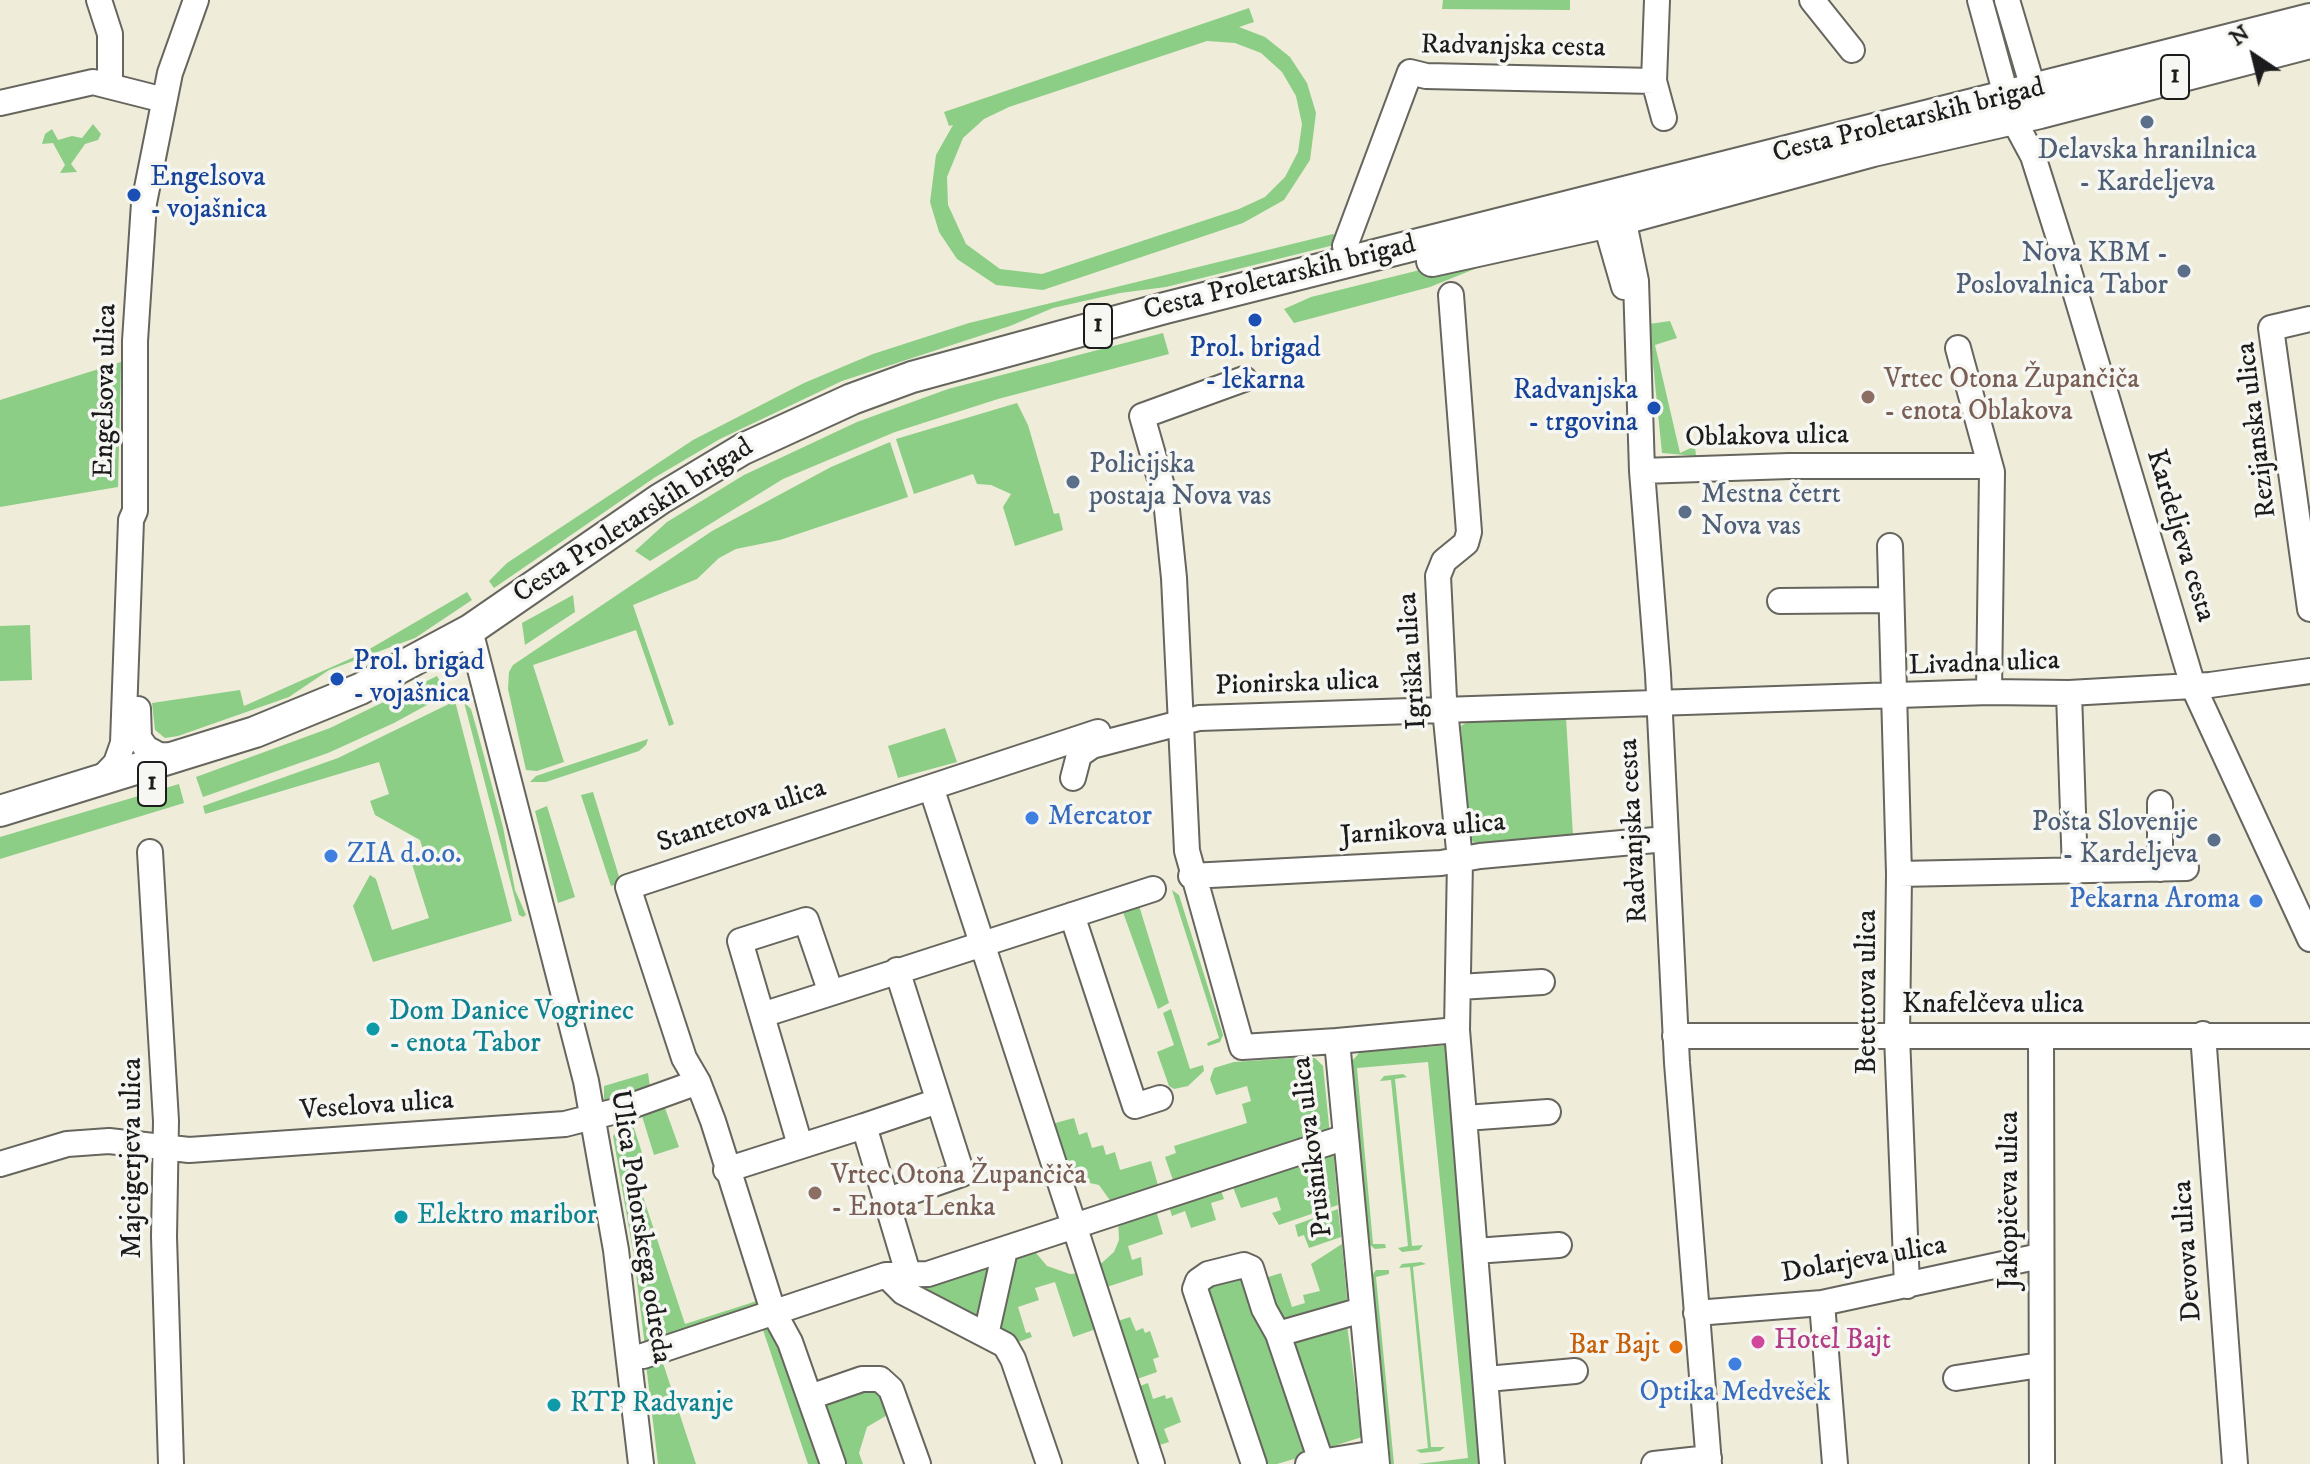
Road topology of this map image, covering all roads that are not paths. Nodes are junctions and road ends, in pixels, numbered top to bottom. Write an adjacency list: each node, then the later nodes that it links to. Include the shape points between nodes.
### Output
1 (99, 0): 11 (street, via 110,34)
2 (1657, 0): 10 (street)
3 (1812, 0): 9 (street)
4 (1980, 0): 14 (street)
5 (2007, 0): 14 (street)
6 (185, 1): 13 (street, Engelsova ulica)
7 (2310, 19): 14 (main road, Cesta Proletarskih brigad / 1)
8 (2310, 43): 14 (main road, Cesta Proletarskih brigad / 1)
9 (1852, 50)
10 (1654, 81): 15 (street); 17 (street, Radvanjska cesta, via 1410,72)
11 (110, 86): 12 (street, via 93,82); 13 (street)
12 (1, 90)
13 (164, 100): 25 (street, Engelsova ulica, via 140,243)
14 (2023, 104): 16 (main road, Cesta Proletarskih brigad / 1); 33 (street, Kardeljeva cesta, via 2033,156 2185,658)
15 (1664, 118)
16 (1611, 210): 24 (street, Radvanjska cesta, via 1636,281); 31 (main road, Cesta Proletarskih brigad / 1, via 969,359 852,399 754,443 697,476)
17 (1345, 246)
18 (1451, 295): 38 (street, Igriška ulica, via 1469,532 1438,576)
19 (2310, 319): 22 (street, Rezijanska ulica, via 2271,328)
20 (1958, 348): 23 (street)
21 (1244, 379): 39 (street, Prušnikova ulica, via 1142,416 1166,500)
22 (2301, 462): 27 (street, Rezijanska ulica)
23 (1989, 466): 24 (street, Oblakova ulica); 34 (street)
24 (1642, 471): 37 (street, Radvanjska cesta)
25 (135, 511): 40 (street, via 139,738 159,755); 42 (street, Engelsova ulica, via 123,743 116,763)
26 (1890, 546): 28 (street, Betettova ulica)
27 (2306, 547): 30 (street, Rezijanska ulica)
28 (1891, 600): 29 (street); 36 (street, Betettova ulica)
29 (1780, 601)
30 (2310, 609)
31 (472, 637): 40 (main road, Cesta Proletarskih brigad / 1, via 322,706); 46 (main road, Cesta Proletarskih brigad / 1, via 366,703 263,747); 76 (street, Ulica Pohorskega odreda)
32 (2310, 671): 33 (street, Livadna ulica)
33 (2202, 685): 35 (street, Livadna ulica); 56 (street, Kardeljeva cesta); 58 (street, Kardeljeva cesta)
34 (1989, 692): 35 (street, Livadna ulica); 36 (street, Livadna ulica)
35 (2069, 693): 52 (street)
36 (1895, 698): 37 (street, Livadna ulica); 54 (street, Betettova ulica)
37 (1659, 703): 38 (street, Pionirska ulica); 47 (street, Radvanjska cesta)
38 (1446, 710): 39 (street, Pionirska ulica); 49 (street, Igriška ulica)
39 (1178, 714): 41 (street, via 1085,750 1075,763); 43 (street, Stantetova ulica); 53 (street, Prušnikova ulica)
40 (179, 756): 42 (main road, Cesta Proletarskih brigad / 1)
41 (1073, 778)
42 (98, 781): 45 (main road, Cesta Proletarskih brigad / 1)
43 (931, 787): 59 (street); 72 (street, Stantetova ulica, via 628,887 684,1058)
44 (2160, 803): 51 (street)
45 (0, 811)
46 (0, 829)
47 (1666, 839): 49 (street, Jarnikova ulica); 67 (street, Radvanjska cesta)
48 (150, 852): 81 (street, Majcigerjeva ulica, via 162,1013)
49 (1460, 860): 53 (street, Jarnikova ulica); 62 (street, Igriška ulica)
50 (2186, 868): 51 (street)
51 (2160, 869): 52 (street)
52 (2075, 872): 54 (street)
53 (1191, 874): 71 (street, Prušnikova ulica, via 1242,1047)
54 (1899, 874): 68 (street, Betettova ulica)
55 (1153, 889): 57 (street)
56 (2310, 910)
57 (1072, 915): 59 (street); 73 (street, via 1135,1106)
58 (2310, 939)
59 (982, 943): 60 (street); 85 (street)
60 (897, 970): 63 (street); 74 (street)
61 (1542, 982): 62 (street)
62 (1459, 987): 65 (street, Igriška ulica)
63 (831, 993): 64 (street); 64 (street, via 806,920 740,941)
64 (762, 1015): 80 (street)
65 (1457, 1030): 71 (street); 77 (street, Igriška ulica)
66 (2203, 1034): 69 (street, Knafelčeva ulica); 70 (street, Knafelčeva ulica); 118 (street, Devova ulica)
67 (1675, 1036): 68 (street, Knafelčeva ulica); 95 (street, Radvanjska cesta)
68 (1897, 1036): 69 (street, Knafelčeva ulica); 91 (street, Betettova ulica)
69 (2041, 1036): 89 (street, Jakopičeva ulica)
70 (2310, 1036)
71 (1337, 1041): 79 (street, Prušnikova ulica)
72 (698, 1082): 76 (street); 83 (street, Stantetova ulica)
73 (1160, 1098)
74 (938, 1101): 78 (street); 84 (street, via 962,1174)
75 (1548, 1112): 77 (street)
76 (593, 1117): 81 (street, Veselova ulica, via 501,1129); 108 (street, Ulica Pohorskega odreda, via 616,1250)
77 (1465, 1118): 88 (street, Igriška ulica)
78 (864, 1126): 80 (street); 84 (street)
79 (1346, 1137): 85 (street); 93 (street, Prušnikova ulica)
80 (800, 1145): 83 (street)
81 (164, 1149): 82 (street, Veselova ulica, via 109,1141 67,1144); 107 (street, Majcigerjeva ulica)
82 (0, 1164)
83 (726, 1170): 94 (street, Stantetova ulica)
84 (885, 1201): 90 (street)
85 (1074, 1224): 87 (street); 112 (street)
86 (1559, 1245): 88 (street)
87 (1005, 1250): 90 (street, via 928,1274); 97 (street)
88 (1475, 1251): 102 (street, Igriška ulica)
89 (2040, 1256): 91 (street, Dolarjeva ulica); 99 (street, Jakopičeva ulica)
90 (897, 1274): 94 (street); 97 (street, via 903,1292)
91 (1907, 1286): 92 (street, Dolarjeva ulica)
92 (1822, 1303): 95 (street, Dolarjeva ulica); 116 (street)
93 (1362, 1310): 96 (street); 104 (street, Prušnikova ulica)
94 (773, 1311): 98 (street); 103 (street, Stantetova ulica)
95 (1696, 1313): 105 (street, Radvanjska cesta)
96 (1278, 1334): 106 (street); 113 (street, via 1248,1266 1208,1274 1195,1285)
97 (986, 1335): 111 (street, via 1005,1345 1013,1359)
98 (643, 1356)
99 (2040, 1365): 101 (street); 117 (street, Jakopičeva ulica)
100 (1575, 1371): 102 (street)
101 (1956, 1378)
102 (1487, 1379): 114 (street, Igriška ulica)
103 (810, 1397): 109 (street, Stantetova ulica); 110 (street, via 862,1379 880,1379 891,1389)
104 (1377, 1458): 106 (street)
105 (1709, 1461): 115 (street)
106 (1314, 1463)
107 (171, 1464)
108 (641, 1464)
109 (833, 1464)
110 (918, 1464)
111 (1049, 1464)
112 (1152, 1464)
113 (1254, 1464)
114 (1492, 1464)
115 (1654, 1464)
116 (1835, 1464)
117 (2042, 1464)
118 (2235, 1464)

